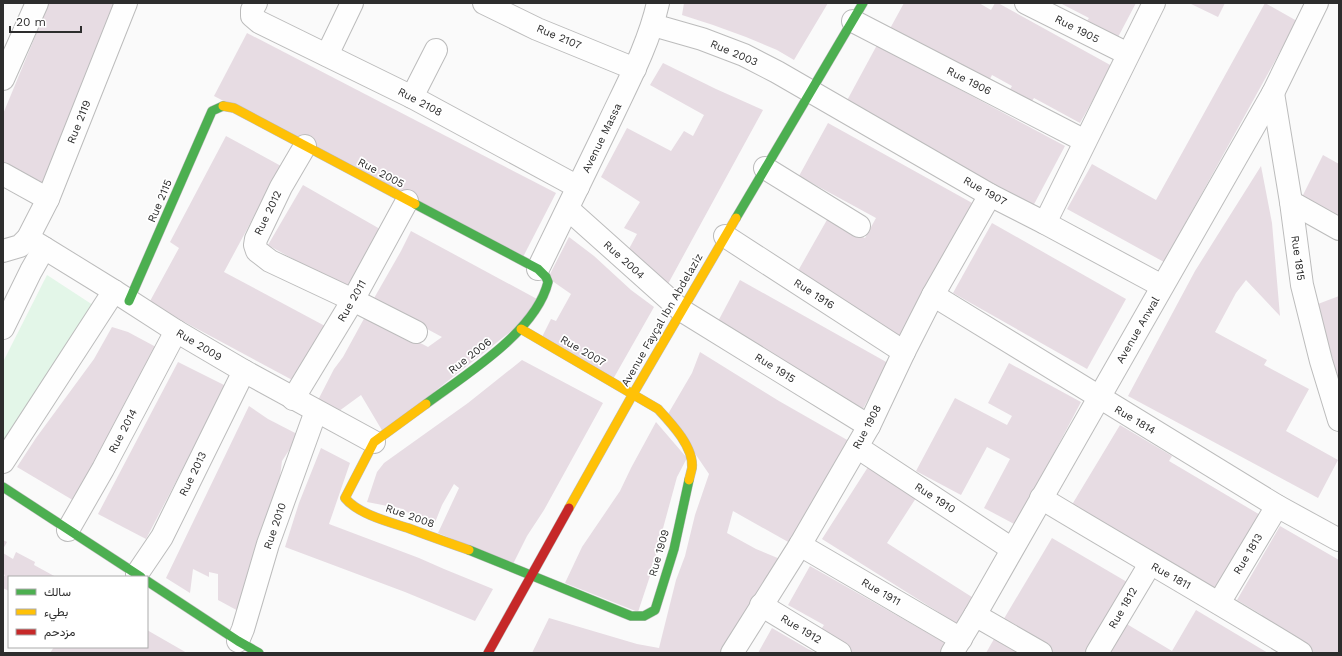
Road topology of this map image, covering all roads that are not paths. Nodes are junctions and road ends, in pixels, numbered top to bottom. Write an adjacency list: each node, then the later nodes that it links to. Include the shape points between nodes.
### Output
1 (37, 3): 17 (street)
2 (126, 3): 28 (street, Rue 2119)
3 (352, 3): 15 (street)
4 (484, 3): 16 (street, Rue 2107)
5 (658, 3): 12 (street, Avenue Massa)
6 (864, 3): 11 (street, Avenue Fayçal Ibn Abdelaziz)
7 (1026, 3): 14 (street, Rue 1905)
8 (1154, 3): 14 (street)
9 (1312, 5): 19 (street, Avenue Anwal)
10 (257, 12): 15 (street, Rue 2108)
11 (853, 21): 18 (street, Avenue Fayçal Ibn Abdelaziz); 22 (street, Rue 1906)
12 (653, 25): 16 (street, Avenue Massa); 18 (street, Rue 2003, via 702,39 744,55)
13 (436, 50): 20 (street)
14 (1128, 54): 22 (street)
15 (327, 55): 20 (street, Rue 2108)
16 (635, 69): 26 (street, Avenue Massa)
17 (3, 79)
18 (810, 92): 24 (street, Avenue Fayçal Ibn Abdelaziz); 27 (street, Rue 1907)
19 (1273, 93): 30 (street, Rue 1815); 39 (street, Avenue Anwal)
20 (412, 97): 26 (street, Rue 2108)
21 (212, 111): 23 (street, Rue 2005, via 222,106 234,108); 40 (street, Rue 2115)
22 (1085, 141): 32 (street)
23 (305, 146): 29 (street, Rue 2005); 42 (street, Rue 2012, via 281,187 255,245 257,251 270,261)
24 (765, 168): 33 (street); 35 (street, Avenue Fayçal Ibn Abdelaziz)
25 (3, 174): 28 (street)
26 (578, 187): 31 (street, Avenue Massa)
27 (990, 195): 32 (street, Rue 1907); 41 (street, Rue 1908)
28 (48, 199): 36 (street, Rue 2119)
29 (407, 201): 38 (street, Rue 2005); 42 (street, Rue 2011)
30 (1291, 202): 34 (street); 54 (street, Rue 1815, via 1302,285)
31 (568, 209): 38 (street, Avenue Massa); 43 (street, Rue 2004)
32 (1045, 223): 39 (street, Rue 1907)
33 (859, 226)
34 (1339, 229)
35 (725, 236): 43 (street, Avenue Fayçal Ibn Abdelaziz); 48 (street, Rue 1916)
36 (36, 243): 37 (street); 40 (street, Rue 2009); 44 (street, Rue 2119, via 31,271)
37 (3, 251)
38 (538, 269): 45 (street, Rue 2006, via 546,277 547,286)
39 (1162, 286): 51 (street, Avenue Anwal)
40 (122, 296): 46 (street, Rue 2009); 58 (street)
41 (933, 296): 48 (street, Rue 1908); 51 (street, Rue 1814)
42 (353, 300): 47 (street); 52 (street, Rue 2011)
43 (681, 310): 50 (street, Avenue Fayçal Ibn Abdelaziz); 55 (street, Rue 1915)
44 (3, 328)
45 (521, 329): 50 (street, Rue 2007); 56 (street, Rue 2006, via 505,344)
46 (176, 331): 49 (street, Rue 2009); 62 (street, Rue 2014)
47 (416, 332)
48 (904, 352): 55 (street, Rue 1908)
49 (244, 371): 52 (street, Rue 2009); 69 (street, Rue 2013)
50 (633, 394): 67 (street, Avenue Fayçal Ibn Abdelaziz); 67 (street, Rue 1909, via 658,409 681,438 691,457 692,467 675,541 654,610 640,618 631,616)
51 (1099, 398): 60 (street, Avenue Anwal); 61 (street, Rue 1814)
52 (293, 399): 53 (street, Rue 2009)
53 (316, 411): 56 (street, Rue 2009); 74 (street, Rue 2010, via 268,544)
54 (1339, 420)
55 (869, 426): 57 (street, Rue 1908)
56 (374, 442): 67 (street, Rue 2008, via 345,495 350,505 381,519)
57 (857, 447): 64 (street, Rue 1908); 65 (street, Rue 1910)
58 (3, 462)
59 (3, 487): 62 (street)
60 (1041, 498): 65 (street, Avenue Anwal); 66 (street, Rue 1811)
61 (1277, 506): 63 (street, Rue 1814); 71 (street, Rue 1813)
62 (68, 530): 68 (street)
63 (1339, 540)
64 (800, 545): 72 (street, Rue 1908); 75 (street, Rue 1911)
65 (1012, 548): 73 (street, Avenue Anwal)
66 (1150, 564): 71 (street, Rue 1811); 81 (street, Rue 1812)
67 (532, 574): 77 (street, Avenue Fayçal Ibn Abdelaziz)
68 (139, 576)
69 (142, 576)
70 (148, 582): 74 (street)
71 (1220, 603): 82 (street, Rue 1811)
72 (761, 605): 78 (street, Rue 1908); 79 (street, Rue 1912)
73 (975, 615): 75 (street, Avenue Anwal); 80 (street)
74 (238, 641): 76 (street)
75 (956, 646)
76 (259, 653)
77 (488, 653)
78 (732, 653)
79 (840, 653)
80 (1041, 653)
81 (1097, 653)
82 (1301, 653)

